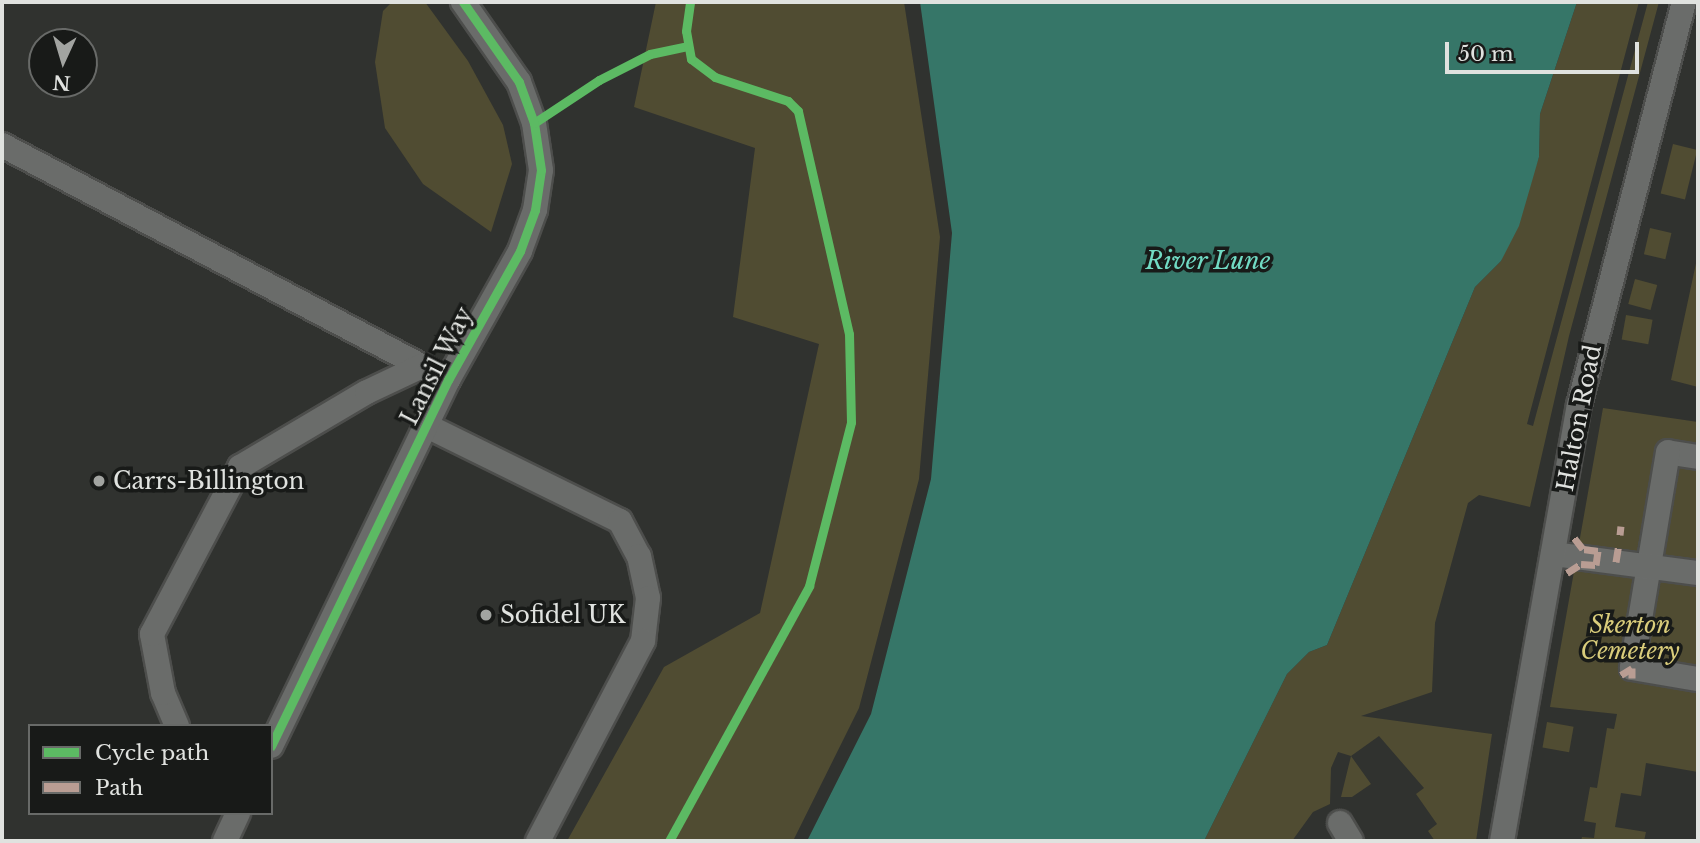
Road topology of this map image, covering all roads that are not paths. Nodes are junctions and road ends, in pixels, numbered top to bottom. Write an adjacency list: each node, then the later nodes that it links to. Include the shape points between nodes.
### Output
1 (463, 2): 5 (street, Lansil Way, via 519,82 537,134 541,170 535,210 520,251)
2 (1684, 2): 8 (street, Halton Road, via 1587,370)
3 (2, 145): 4 (street)
4 (422, 366): 5 (street); 12 (street, via 367,392 240,467 152,634 163,693)
5 (448, 380): 6 (street, Lansil Way)
6 (427, 426): 13 (street, Lansil Way); 16 (street, via 620,521 639,556 648,598 643,641)
7 (1698, 457): 9 (street, via 1668,452)
8 (1553, 554): 9 (street); 17 (street, Halton Road)
9 (1648, 566): 10 (street); 11 (street, via 1632,668)
10 (1698, 573)
11 (1698, 679)
12 (176, 724)
13 (273, 742)
14 (237, 815): 15 (street)
15 (225, 841)
16 (538, 841)
17 (1502, 841)

